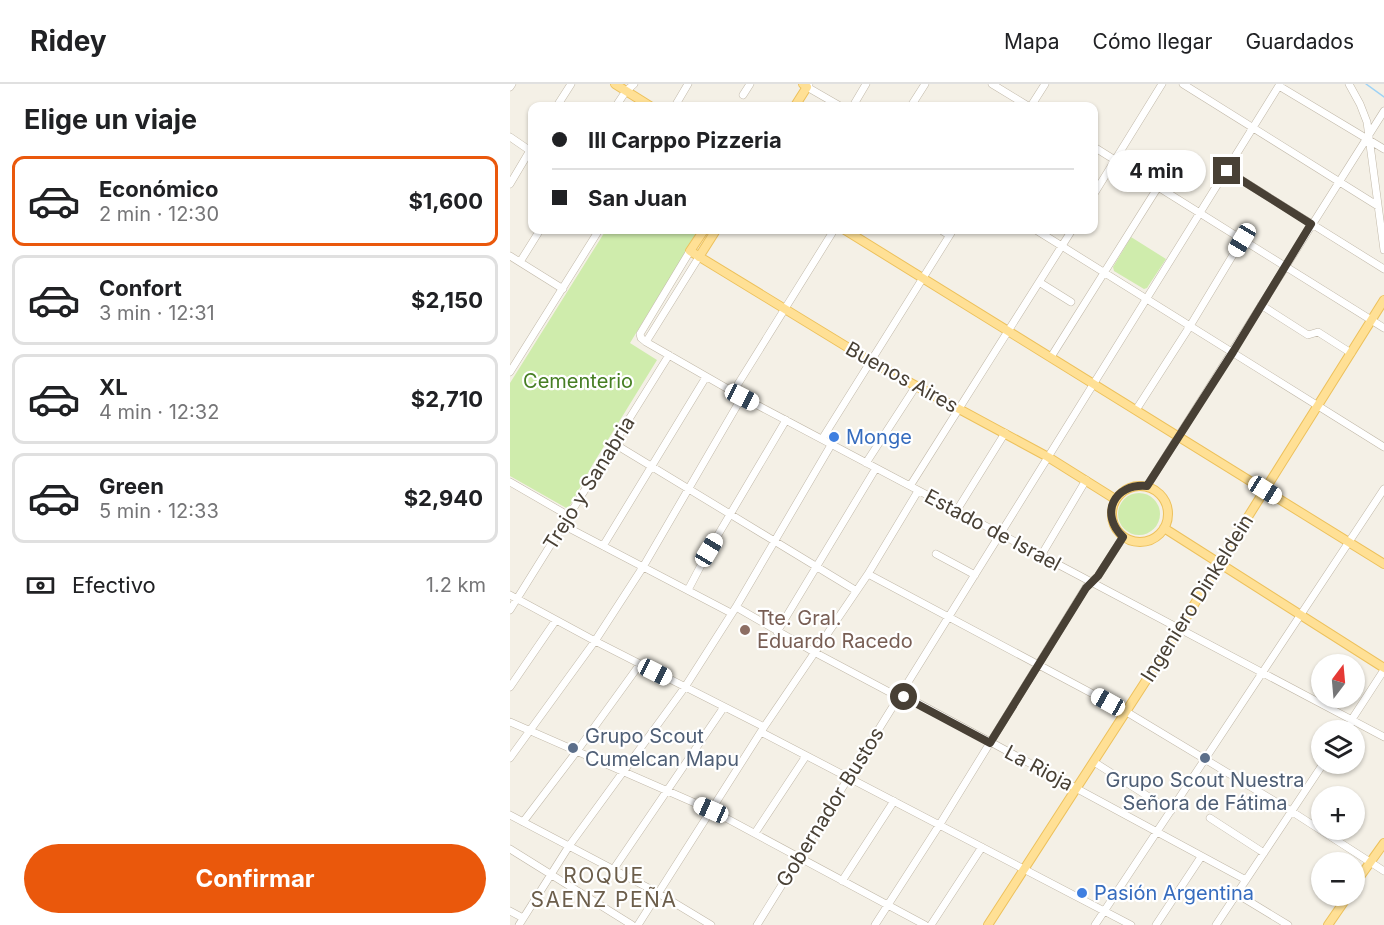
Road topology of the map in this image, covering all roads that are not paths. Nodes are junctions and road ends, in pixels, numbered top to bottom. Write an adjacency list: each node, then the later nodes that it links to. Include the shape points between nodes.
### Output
1 (571, 84): 17 (street)
2 (615, 84): 15 (main road)
3 (634, 84): 15 (street)
4 (688, 84): 20 (street)
5 (750, 84): 16 (street)
6 (866, 84): 23 (street)
7 (925, 84): 24 (street)
8 (992, 84): 25 (street)
9 (1044, 84): 26 (street)
10 (1162, 84): 35 (street)
11 (1183, 84): 28 (street)
12 (1349, 84): 30 (street, via 1360,104)
13 (807, 85): 21 (main road); 22 (street)
14 (1280, 85): 28 (street, Gobernador Bustos); 30 (street)
15 (626, 91): 18 (street); 19 (main road)
16 (743, 95)
17 (560, 102)
18 (619, 102)
19 (644, 102)
20 (677, 102)
21 (797, 102)
22 (834, 102)
23 (855, 102)
24 (914, 102)
25 (1022, 102)
26 (1032, 102)
27 (1384, 111): 30 (street)
28 (1253, 128): 36 (street, Gobernador Bustos); 37 (street)
29 (510, 137): 31 (street)
30 (1368, 139): 33 (street); 37 (street); 41 (street)
31 (528, 148)
32 (1098, 149): 35 (street)
33 (1384, 149)
34 (528, 156): 38 (street)
35 (1115, 160): 39 (street); 40 (street)
36 (1227, 171): 42 (street, Gobernador Bustos); 43 (street)
37 (1338, 182): 41 (street); 43 (street)
38 (510, 184)
39 (1158, 187): 42 (street); 62 (street)
40 (1098, 188)
41 (1378, 207): 55 (street)
42 (1199, 214): 53 (street); 66 (street, Gobernador Bustos)
43 (1311, 224): 60 (street); 61 (street)
44 (538, 234): 59 (street)
45 (597, 234): 65 (street)
46 (701, 234): 56 (main road)
47 (713, 234): 58 (main road)
48 (832, 234): 70 (street)
49 (851, 234): 63 (main road)
50 (950, 234): 63 (street)
51 (1042, 234): 54 (street)
52 (1069, 234): 54 (street)
53 (1242, 240): 60 (street); 72 (street)
54 (1061, 246): 62 (street); 64 (street)
55 (1384, 250)
56 (690, 251): 58 (main road, Buenos Aires); 75 (street, Estado de Israel, via 640,334)
57 (510, 256): 59 (street)
58 (699, 257): 70 (main road, Buenos Aires); 75 (street)
59 (520, 262): 65 (street)
60 (1285, 266): 69 (street); 71 (street)
61 (1384, 269)
62 (1104, 273): 66 (street); 79 (street)
63 (923, 279): 74 (main road); 80 (street)
64 (1039, 282): 68 (street); 74 (street)
65 (563, 289): 81 (street)
66 (1147, 300): 72 (street); 83 (street, Gobernador Bustos)
67 (1384, 300): 71 (main road, Ingeniero Dinkeldein)
68 (1071, 302)
69 (1261, 305): 76 (street); 77 (street, via 1308,335 1318,332)
70 (785, 309): 80 (main road, Buenos Aires); 85 (street)
71 (1372, 320): 73 (street); 77 (main road, Ingeniero Dinkeldein)
72 (1190, 326): 76 (street); 89 (street)
73 (1384, 328)
74 (1008, 331): 79 (main road); 88 (street)
75 (646, 342): 78 (street, Estado de Israel)
76 (1233, 352): 87 (street); 92 (street)
77 (1351, 353): 87 (main road, Ingeniero Dinkeldein)
78 (669, 355): 82 (street, Estado de Israel); 94 (street, Trejo y Sanabria)
79 (1051, 357): 83 (main road)
80 (870, 361): 84 (main road, Buenos Aires); 93 (street)
81 (510, 372)
82 (706, 377): 85 (street, Estado de Israel); 99 (street)
83 (1093, 383): 89 (main road); 97 (street, Gobernador Bustos)
84 (916, 386): 88 (main road, Buenos Aires); 98 (street)
85 (733, 392): 86 (street, Estado de Israel)
86 (742, 397): 90 (street, Estado de Israel); 105 (street)
87 (1318, 406): 96 (street); 107 (main road, Ingeniero Dinkeldein)
88 (958, 409): 91 (main road, Buenos Aires); 103 (street)
89 (1136, 410): 92 (main road)
90 (786, 420): 93 (street, Estado de Israel); 111 (street)
91 (1005, 433): 97 (main road, Buenos Aires); 110 (street)
92 (1178, 436): 104 (street); 107 (main road)
93 (822, 439): 95 (street, Estado de Israel)
94 (613, 443): 99 (street); 112 (street, Trejo y Sanabria)
95 (831, 445): 98 (street, Estado de Israel); 117 (street)
96 (1384, 447)
97 (1048, 457): 101 (main road, Buenos Aires); 115 (street, Gobernador Bustos)
98 (866, 463): 100 (street, Estado de Israel)
99 (651, 466): 105 (street); 119 (street)
100 (876, 468): 103 (street, Estado de Israel); 125 (street)
101 (1086, 480): 109 (main road, Buenos Aires); 121 (street)
102 (510, 482): 112 (street)
103 (910, 486): 108 (street, Estado de Israel)
104 (1147, 486): 109 (main road, via 1129,487); 114 (main road, via 1160,493 1167,506)
105 (688, 488): 111 (street); 124 (street)
106 (1384, 489): 118 (street)
107 (1265, 490): 118 (main road); 122 (main road, Ingeniero Dinkeldein)
108 (918, 491): 110 (street, Estado de Israel); 126 (street)
109 (1115, 499): 116 (main road, via 1111,515)
110 (957, 510): 115 (street, Estado de Israel)
111 (731, 513): 117 (street); 129 (street)
112 (569, 516): 113 (street, Trejo y Sanabria)
113 (563, 525): 119 (street, La Rioja); 131 (street, Trejo y Sanabria)
114 (1164, 528): 116 (main road, via 1141,542); 122 (main road)
115 (1002, 533): 121 (street, Estado de Israel); 127 (street, Gobernador Bustos)
116 (1123, 537): 128 (street)
117 (775, 540): 125 (street); 133 (street)
118 (1349, 543): 123 (main road); 134 (street)
119 (603, 546): 124 (street, La Rioja)
120 (936, 554): 127 (street)
121 (1042, 554): 128 (street, Estado de Israel)
122 (1219, 563): 134 (main road); 137 (main road, Ingeniero Dinkeldein)
123 (1384, 564)
124 (643, 567): 129 (street, La Rioja); 139 (street)
125 (817, 567): 130 (street); 138 (street)
126 (868, 574): 130 (street); 135 (street)
127 (975, 576): 135 (street, Gobernador Bustos)
128 (1092, 582): 137 (street, Estado de Israel); 142 (street)
129 (688, 590): 133 (street, La Rioja)
130 (855, 590): 140 (street)
131 (513, 597): 132 (street, Trejo y Sanabria); 136 (street)
132 (510, 610)
133 (734, 610): 138 (street, La Rioja); 146 (street)
134 (1301, 615): 143 (main road); 144 (street)
135 (949, 616): 142 (street); 147 (street, Gobernador Bustos)
136 (556, 620): 139 (street); 145 (street)
137 (1180, 628): 144 (street, Estado de Israel); 149 (main road, Ingeniero Dinkeldein)
138 (777, 632): 140 (street, La Rioja)
139 (595, 641): 141 (street); 153 (street)
140 (814, 652): 147 (street, La Rioja); 154 (street)
141 (640, 664): 146 (street); 157 (street)
142 (1039, 664): 149 (street); 156 (street)
143 (1384, 669): 150 (street)
144 (1264, 672): 150 (street, Estado de Israel); 160 (street)
145 (510, 687)
146 (685, 687): 148 (street); 162 (street)
147 (899, 697): 156 (street, La Rioja, via 909,698); 164 (street, Gobernador Bustos)
148 (724, 707): 154 (street); 166 (street)
149 (1125, 711): 160 (street); 161 (main road, Ingeniero Dinkeldein)
150 (1352, 720)
151 (510, 722): 153 (street)
152 (1365, 727): 155 (street, Estado de Israel)
153 (530, 730): 157 (street); 159 (street)
154 (763, 730): 158 (street); 168 (street)
155 (1384, 737)
156 (990, 743): 165 (street, La Rioja); 174 (street)
157 (577, 751): 162 (street); 173 (street)
158 (806, 756): 164 (street); 176 (street)
159 (510, 758)
160 (1206, 759): 169 (street); 170 (street)
161 (1094, 762): 165 (main road, Ingeniero Dinkeldein); 169 (street)
162 (624, 771): 166 (street); 178 (street)
163 (1316, 774): 170 (street)
164 (848, 778): 167 (street); 183 (street, Gobernador Bustos)
165 (1077, 788): 175 (street, La Rioja); 185 (main road, Ingeniero Dinkeldein)
166 (668, 790): 168 (street); 187 (street)
167 (894, 801): 174 (street); 191 (street)
168 (711, 810): 176 (street); 192 (street)
169 (1171, 811): 175 (street)
170 (1291, 811): 181 (street); 184 (street)
171 (510, 815): 173 (street)
172 (1210, 818): 181 (street)
173 (523, 822): 178 (street)
174 (940, 824): 179 (street); 194 (street)
175 (1158, 831): 182 (street, La Rioja); 197 (street)
176 (755, 833): 183 (street)
177 (1384, 843): 184 (main road)
178 (568, 846): 187 (street); 189 (street)
179 (982, 847): 185 (street); 205 (street)
180 (510, 849): 189 (street)
181 (1264, 853): 190 (street)
182 (1202, 856): 190 (street, La Rioja); 209 (street)
183 (799, 858): 191 (street); 202 (street, Gobernador Bustos)
184 (1370, 862): 186 (main road); 188 (street)
185 (1024, 869): 197 (street); 206 (main road, Ingeniero Dinkeldein)
186 (1365, 869)
187 (613, 870): 192 (street)
188 (1384, 871)
189 (550, 874): 198 (street); 199 (street)
190 (1246, 880): 193 (street)
191 (842, 881): 194 (street)
192 (658, 893): 200 (street); 201 (street)
193 (1237, 894): 210 (street); 211 (street)
194 (888, 905): 203 (street); 204 (street)
195 (1341, 906): 212 (main road)
196 (510, 910): 198 (street)
197 (1104, 910): 207 (street); 208 (street)
198 (521, 922)
199 (632, 925)
200 (638, 925)
201 (711, 925)
202 (757, 925)
203 (875, 925)
204 (925, 925)
205 (931, 925)
206 (988, 925)
207 (1095, 925)
208 (1131, 925)
209 (1156, 925)
210 (1216, 925)
211 (1288, 925)
212 (1328, 925)

